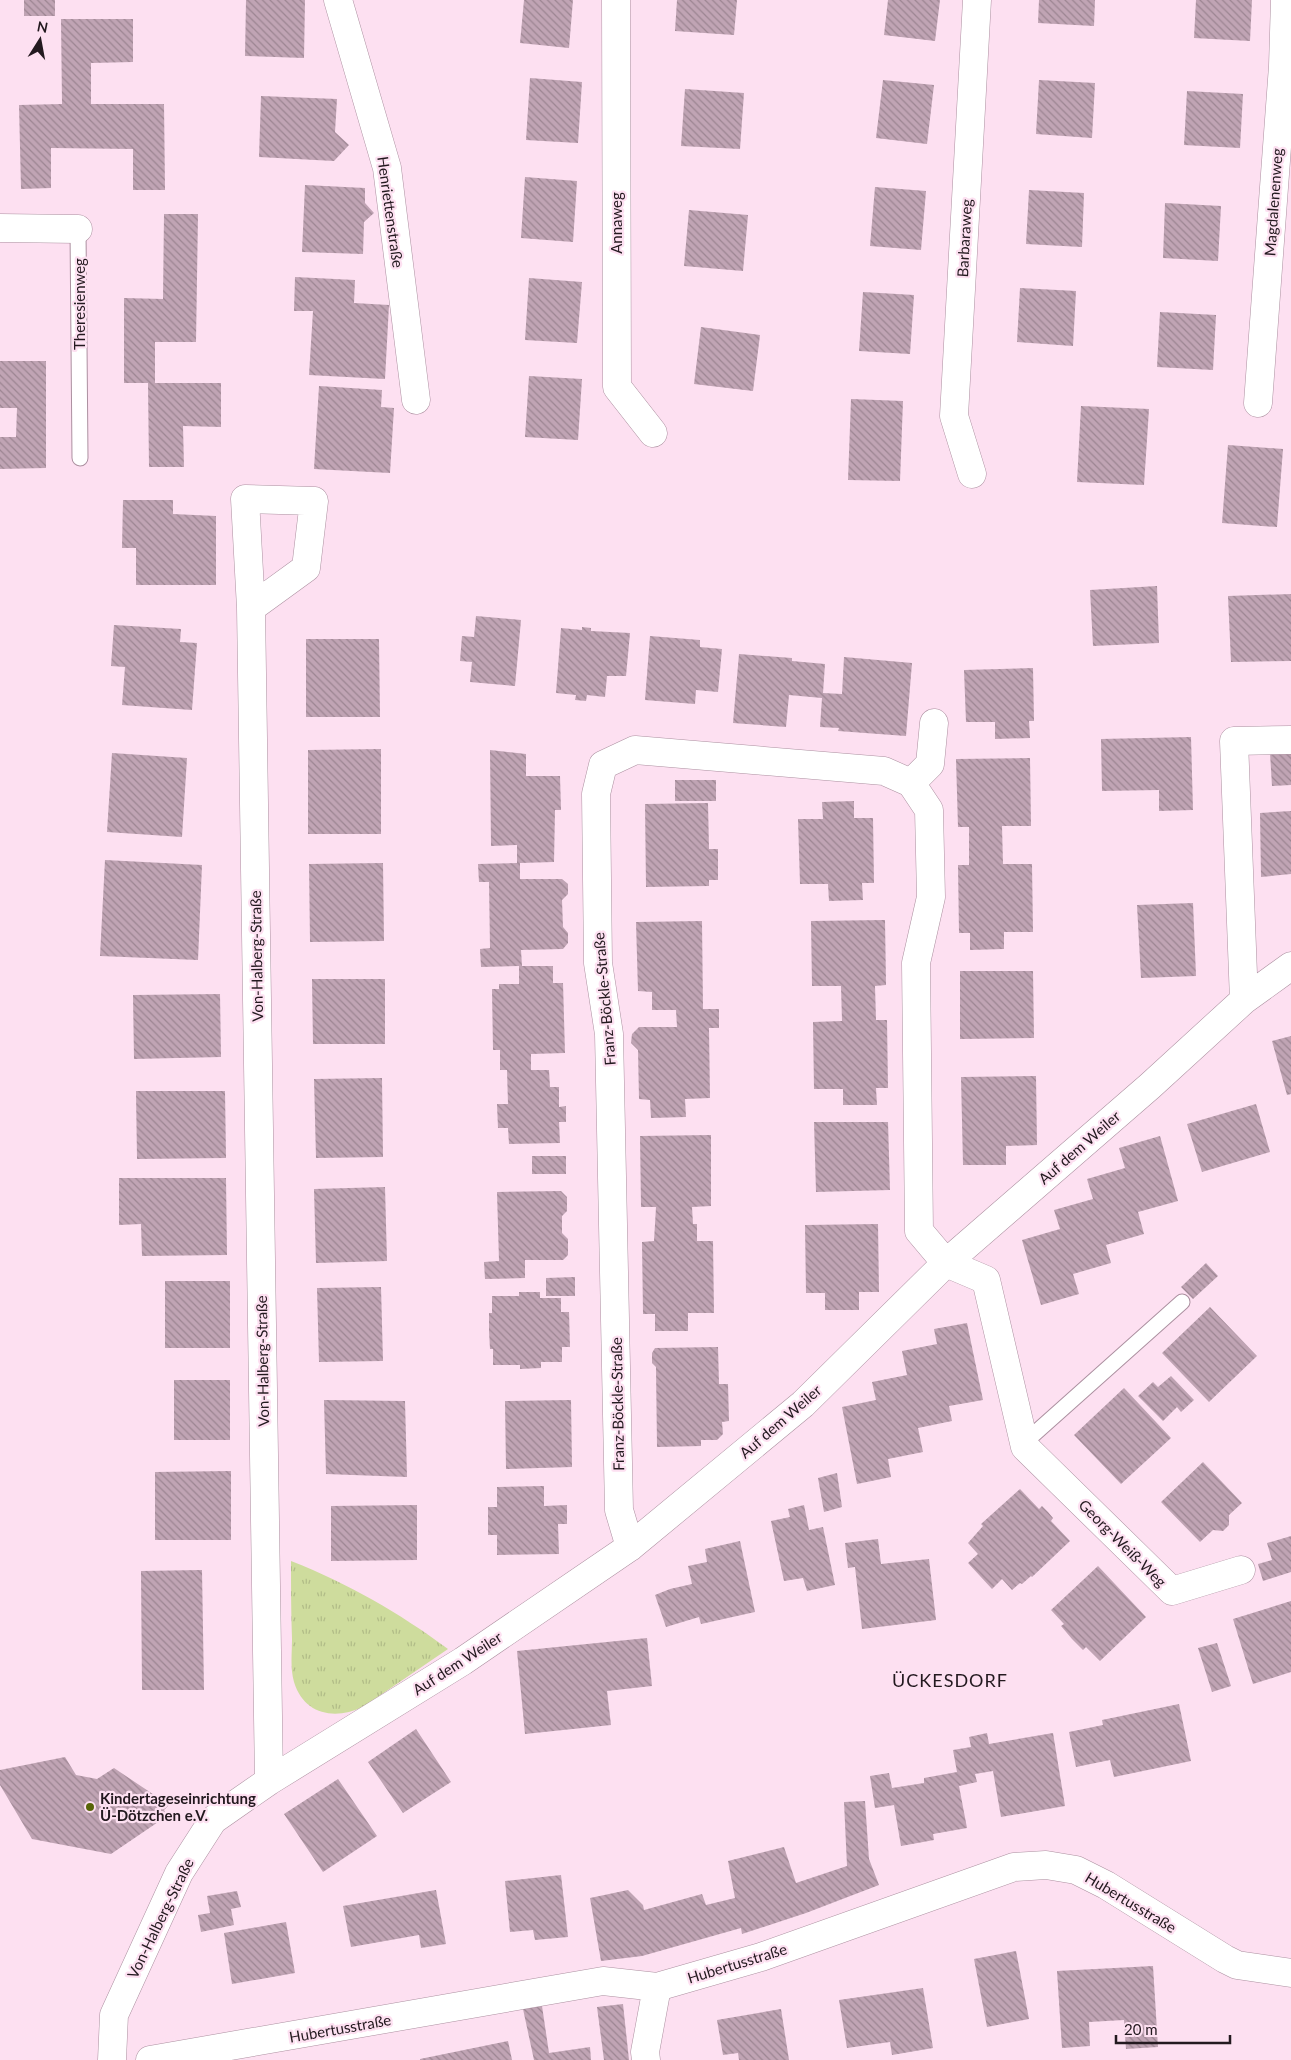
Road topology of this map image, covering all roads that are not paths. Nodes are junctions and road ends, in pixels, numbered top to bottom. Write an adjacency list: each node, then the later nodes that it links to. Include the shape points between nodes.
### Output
1 (338, 0): 7 (street, Henriettenstraße, via 388,168)
2 (616, 0): 9 (street, Annaweg, via 616,387)
3 (977, 0): 11 (street, Barbaraweg, via 954,416)
4 (1285, 0): 8 (street, Magdalenenweg)
5 (0, 228): 6 (street, Theresienweg)
6 (78, 228): 10 (lane, Theresienweg)
7 (416, 400)
8 (1258, 403)
9 (653, 433)
10 (80, 458)
11 (972, 474)
12 (250, 608): 23 (street, Von-Halberg-Straße)
13 (934, 722): 15 (street, via 930,764)
14 (1291, 740): 17 (street, via 1234,740)
15 (911, 783): 18 (street, via 929,810 931,897 916,963 919,1231); 21 (street, Franz-Böckle-Straße, via 884,770 635,750 603,765 596,794 598,962 609,1034 619,1510)
16 (1291, 966): 17 (street, Auf dem Weiler)
17 (1244, 1000): 18 (street, Auf dem Weiler)
18 (946, 1263): 20 (street, Georg-Weiß-Weg, via 986,1280); 21 (street, Auf dem Weiler, via 803,1404)
19 (1182, 1302): 20 (lane)
20 (1024, 1443): 22 (street, Georg-Weiß-Weg, via 1172,1592)
21 (630, 1547): 23 (street, Auf dem Weiler, via 463,1661)
22 (1241, 1570)
23 (269, 1781): 26 (street, Von-Halberg-Straße, via 213,1820 179,1873 114,2015)
24 (1291, 1973): 25 (street, Hubertusstraße, via 1225,1959 1106,1885 1076,1870 1046,1864 1014,1867 761,1957)
25 (657, 1987): 27 (street, Hubertusstraße, via 603,1981); 28 (street)
26 (112, 2060)
27 (150, 2060)
28 (646, 2060)

